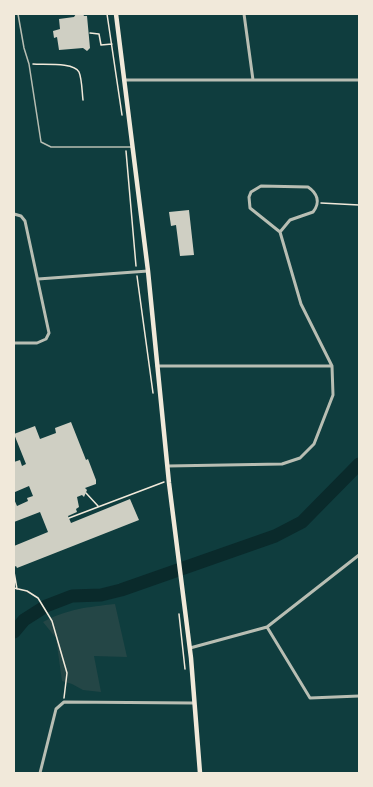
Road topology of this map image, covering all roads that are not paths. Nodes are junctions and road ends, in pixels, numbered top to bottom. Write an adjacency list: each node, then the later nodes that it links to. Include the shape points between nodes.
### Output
1 (18, 14): 7 (lane, via 41,142 51,148)
2 (116, 14): 4 (main road)
3 (244, 14): 5 (street)
4 (125, 80): 5 (street); 7 (main road)
5 (253, 80): 6 (street)
6 (359, 80)
7 (128, 147): 10 (main road)
8 (14, 214): 11 (street, via 21,216 25,221)
9 (280, 232): 9 (street, via 290,220 313,212 318,203 316,196 308,187 261,186 249,197 250,208); 14 (street, via 301,304)
10 (148, 271): 11 (street); 13 (main road)
11 (38, 279): 12 (street, via 49,333 46,339 36,343)
12 (14, 343)
13 (157, 366): 14 (street); 15 (main road)
14 (332, 366): 15 (street, via 333,395 314,444 300,458 282,464)
15 (168, 466): 18 (main road, via 167,481)
16 (359, 554): 17 (street)
17 (267, 627): 18 (street); 19 (street, via 310,698)
18 (190, 648): 20 (main road)
19 (359, 696)
20 (193, 703): 21 (street, via 64,702 56,709); 22 (main road)
21 (40, 773)
22 (200, 773)

